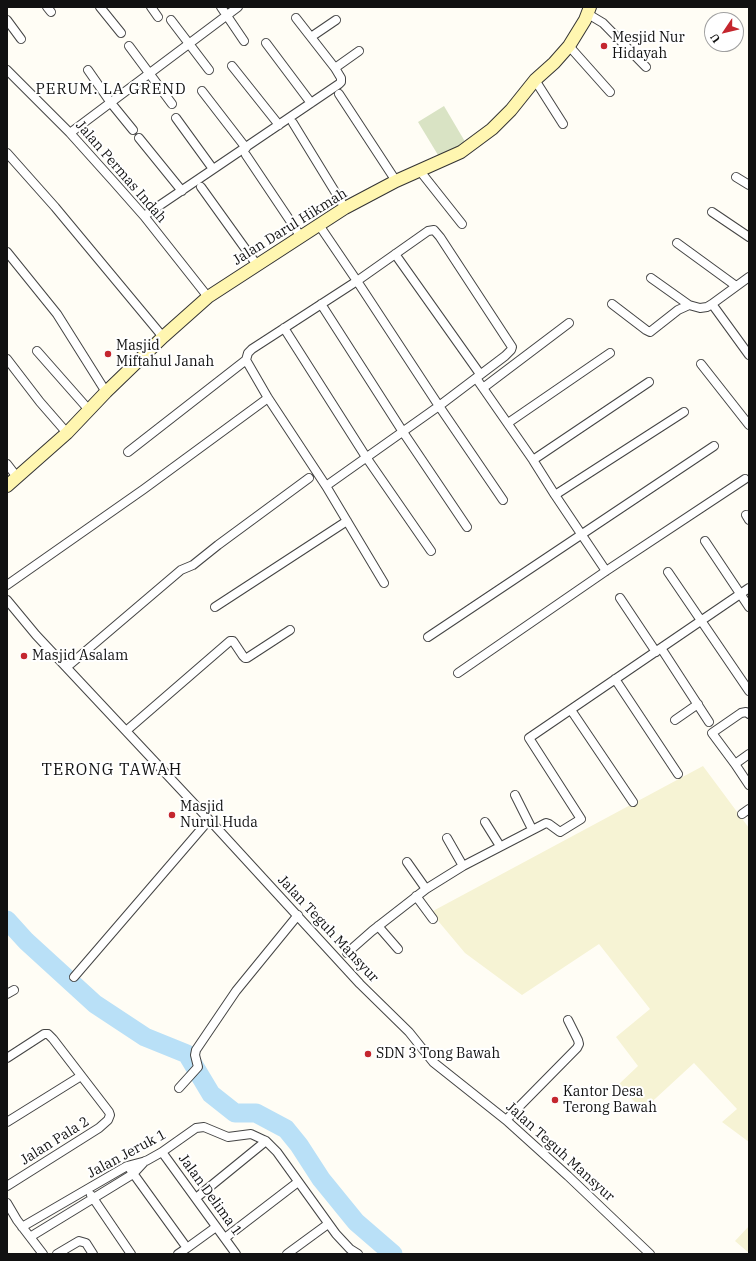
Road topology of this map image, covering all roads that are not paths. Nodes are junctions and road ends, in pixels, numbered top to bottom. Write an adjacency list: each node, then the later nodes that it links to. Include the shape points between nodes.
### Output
1 (100, 7): 12 (street)
2 (151, 7): 7 (street)
3 (221, 7): 6 (street)
4 (238, 7): 6 (street)
5 (589, 10): 19 (street, Jalan Darul Hikmah); 22 (street)
6 (227, 15): 15 (street); 17 (street)
7 (158, 17)
8 (296, 18): 13 (street)
9 (7, 20): 14 (street)
10 (171, 20): 17 (street)
11 (336, 20): 13 (street)
12 (121, 33)
13 (311, 37): 23 (street)
14 (21, 39)
15 (244, 41)
16 (266, 43): 34 (street)
17 (190, 44): 26 (street); 27 (street)
18 (129, 46): 27 (street)
19 (569, 46): 28 (street, Jalan Darul Hikmah); 30 (street)
20 (359, 51): 23 (street)
21 (232, 66): 38 (street)
22 (646, 67)
23 (335, 68): 34 (street, via 341,82)
24 (7, 70): 40 (street, Jalan Permas Indah)
25 (88, 70): 32 (street)
26 (209, 70)
27 (149, 74): 32 (street); 33 (street)
28 (535, 80): 37 (street); 45 (street, Jalan Darul Hikmah, via 503,119 482,137 462,152)
29 (202, 91): 42 (street)
30 (610, 92)
31 (339, 94): 47 (street)
32 (111, 103): 39 (street); 40 (street)
33 (172, 104)
34 (311, 104): 38 (street)
35 (176, 118): 44 (street)
36 (294, 123): 51 (street)
37 (563, 124)
38 (279, 125): 42 (street)
39 (133, 130)
40 (70, 133): 53 (street, Jalan Permas Indah)
41 (139, 138): 50 (street)
42 (246, 152): 44 (street); 56 (street)
43 (7, 153): 73 (street)
44 (213, 170): 50 (street)
45 (420, 171): 47 (street, Jalan Darul Hikmah); 54 (street)
46 (736, 177): 48 (street)
47 (396, 181): 51 (street, Jalan Darul Hikmah)
48 (749, 185)
49 (202, 187): 61 (street)
50 (182, 191): 53 (street)
51 (345, 208): 55 (street, Jalan Darul Hikmah)
52 (712, 212): 57 (street)
53 (144, 216): 66 (street, Jalan Permas Indah)
54 (462, 224)
55 (319, 225): 56 (street, Jalan Darul Hikmah); 64 (street)
56 (301, 237): 61 (street, Jalan Darul Hikmah)
57 (749, 237)
58 (677, 243): 65 (street)
59 (7, 252): 83 (street, via 57,314)
60 (395, 254): 64 (street); 80 (street); 80 (street, via 428,231 434,230 440,237 512,347 509,353)
61 (257, 266): 66 (street, Jalan Darul Hikmah)
62 (749, 277): 65 (street)
63 (651, 278): 69 (street)
64 (357, 280): 67 (street); 85 (street)
65 (736, 286): 70 (street)
66 (208, 297): 73 (street, Jalan Darul Hikmah)
67 (321, 304): 72 (street); 90 (street)
68 (612, 304): 69 (street, via 650,332)
69 (689, 304): 70 (street, via 700,308)
70 (712, 304): 76 (street)
71 (569, 323): 82 (street)
72 (284, 328): 78 (street, via 252,349); 94 (street)
73 (163, 336): 83 (street, Jalan Darul Hikmah)
74 (37, 352): 86 (street)
75 (610, 353): 88 (street)
76 (749, 355)
77 (7, 359): 91 (street)
78 (246, 360): 84 (street); 93 (street)
79 (701, 364): 89 (street)
80 (478, 376): 82 (street); 85 (street)
81 (649, 382): 95 (street)
82 (483, 388): 88 (street)
83 (106, 392): 86 (street, Jalan Darul Hikmah)
84 (268, 398): 101 (street); 112 (street)
85 (439, 406): 90 (street); 103 (street)
86 (89, 410): 91 (street, Jalan Darul Hikmah)
87 (684, 412): 102 (street)
88 (508, 423): 95 (street)
89 (749, 425)
90 (403, 432): 94 (street); 105 (street)
91 (66, 433): 97 (street, Jalan Darul Hikmah)
92 (714, 446): 106 (street)
93 (128, 452)
94 (366, 457): 101 (street); 108 (street)
95 (533, 460): 102 (street)
96 (7, 464): 97 (street)
97 (17, 477): 100 (street, Jalan Darul Hikmah)
98 (309, 478): 123 (street, via 193,565 181,570)
99 (745, 479): 109 (street)
100 (7, 486)
101 (326, 486): 104 (street)
102 (555, 496): 106 (street)
103 (503, 500)
104 (347, 521): 111 (street); 117 (street)
105 (467, 527)
106 (581, 534): 109 (street); 121 (street)
107 (705, 540): 114 (street)
108 (431, 552)
109 (606, 571): 124 (street)
110 (668, 572): 119 (street)
111 (384, 583)
112 (7, 585)
113 (749, 588): 114 (street)
114 (740, 594): 118 (street); 119 (street)
115 (620, 598): 122 (street)
116 (7, 600): 123 (street, Jalan Teguh Mansyur)
117 (215, 607)
118 (749, 607)
119 (702, 620): 122 (street); 126 (street)
120 (290, 630): 132 (street, via 247,658 244,658 233,641 230,641)
121 (428, 637)
122 (658, 650): 125 (street); 127 (street)
123 (67, 667): 132 (street, Jalan Teguh Mansyur)
124 (458, 673)
125 (615, 680): 128 (street); 135 (street)
126 (749, 691)
127 (698, 704): 130 (street); 131 (street)
128 (571, 710): 138 (street); 141 (street, via 529,738 581,819 560,832 546,823)
129 (749, 714): 134 (street, via 742,712 712,733)
130 (675, 720)
131 (710, 722)
132 (126, 731): 139 (street, Jalan Teguh Mansyur)
133 (749, 754): 134 (street)
134 (735, 764): 136 (street)
135 (678, 774)
136 (749, 785)
137 (515, 795): 141 (street)
138 (633, 802)
139 (209, 820): 148 (street, Jalan Teguh Mansyur); 153 (street)
140 (485, 822): 143 (street)
141 (532, 829): 143 (street)
142 (447, 838): 145 (street)
143 (500, 846): 145 (street)
144 (407, 862): 146 (street)
145 (463, 866): 146 (street)
146 (426, 889): 147 (street)
147 (416, 896): 149 (street); 150 (street)
148 (298, 915): 157 (street, via 236,992 196,1050 198,1067); 158 (street, Jalan Teguh Mansyur, via 360,984 402,1024 436,1064)
149 (433, 920)
150 (378, 926): 151 (street); 152 (street)
151 (398, 949)
152 (348, 953)
153 (74, 977)
154 (568, 1020): 158 (street, via 578,1040 577,1048)
155 (7, 1058): 156 (street, via 44,1034 48,1034)
156 (81, 1076): 159 (street); 166 (street, Jalan Pala 2, via 109,1112 108,1120)
157 (180, 1088)
158 (506, 1120): 186 (street, Jalan Teguh Mansyur, via 588,1193)
159 (7, 1122)
160 (266, 1141): 161 (street, Jalan Jeruk 1, via 252,1134 228,1137 199,1127); 165 (street, Jalan Jeruk 1); 168 (street)
161 (162, 1152): 162 (street, Jalan Jeruk 1); 168 (street, Jalan Delima 1)
162 (146, 1161): 163 (street, Jalan Jeruk 1); 164 (street)
163 (127, 1166): 164 (street); 167 (street, Jalan Jeruk 1)
164 (133, 1174): 169 (street); 177 (street)
165 (298, 1182): 172 (street, Jalan Jeruk 1); 176 (street)
166 (7, 1186)
167 (88, 1189): 169 (street); 173 (street, Jalan Jeruk 1)
168 (196, 1198): 174 (street, Jalan Delima 1)
169 (94, 1199): 175 (street); 181 (street)
170 (7, 1203): 171 (street)
171 (11, 1216): 173 (street)
172 (328, 1224): 184 (street); 185 (street, Jalan Jeruk 1, via 341,1240)
173 (22, 1226): 175 (street)
174 (216, 1227): 176 (street, Jalan Delima 1); 177 (street)
175 (30, 1237): 178 (street)
176 (225, 1238): 183 (street, Jalan Delima 1)
177 (187, 1248): 182 (street)
178 (43, 1254)
179 (57, 1254): 180 (street, via 79,1241 86,1243)
180 (93, 1254)
181 (132, 1254)
182 (178, 1254)
183 (236, 1254)
184 (287, 1254)
185 (358, 1254)
186 (650, 1254)

